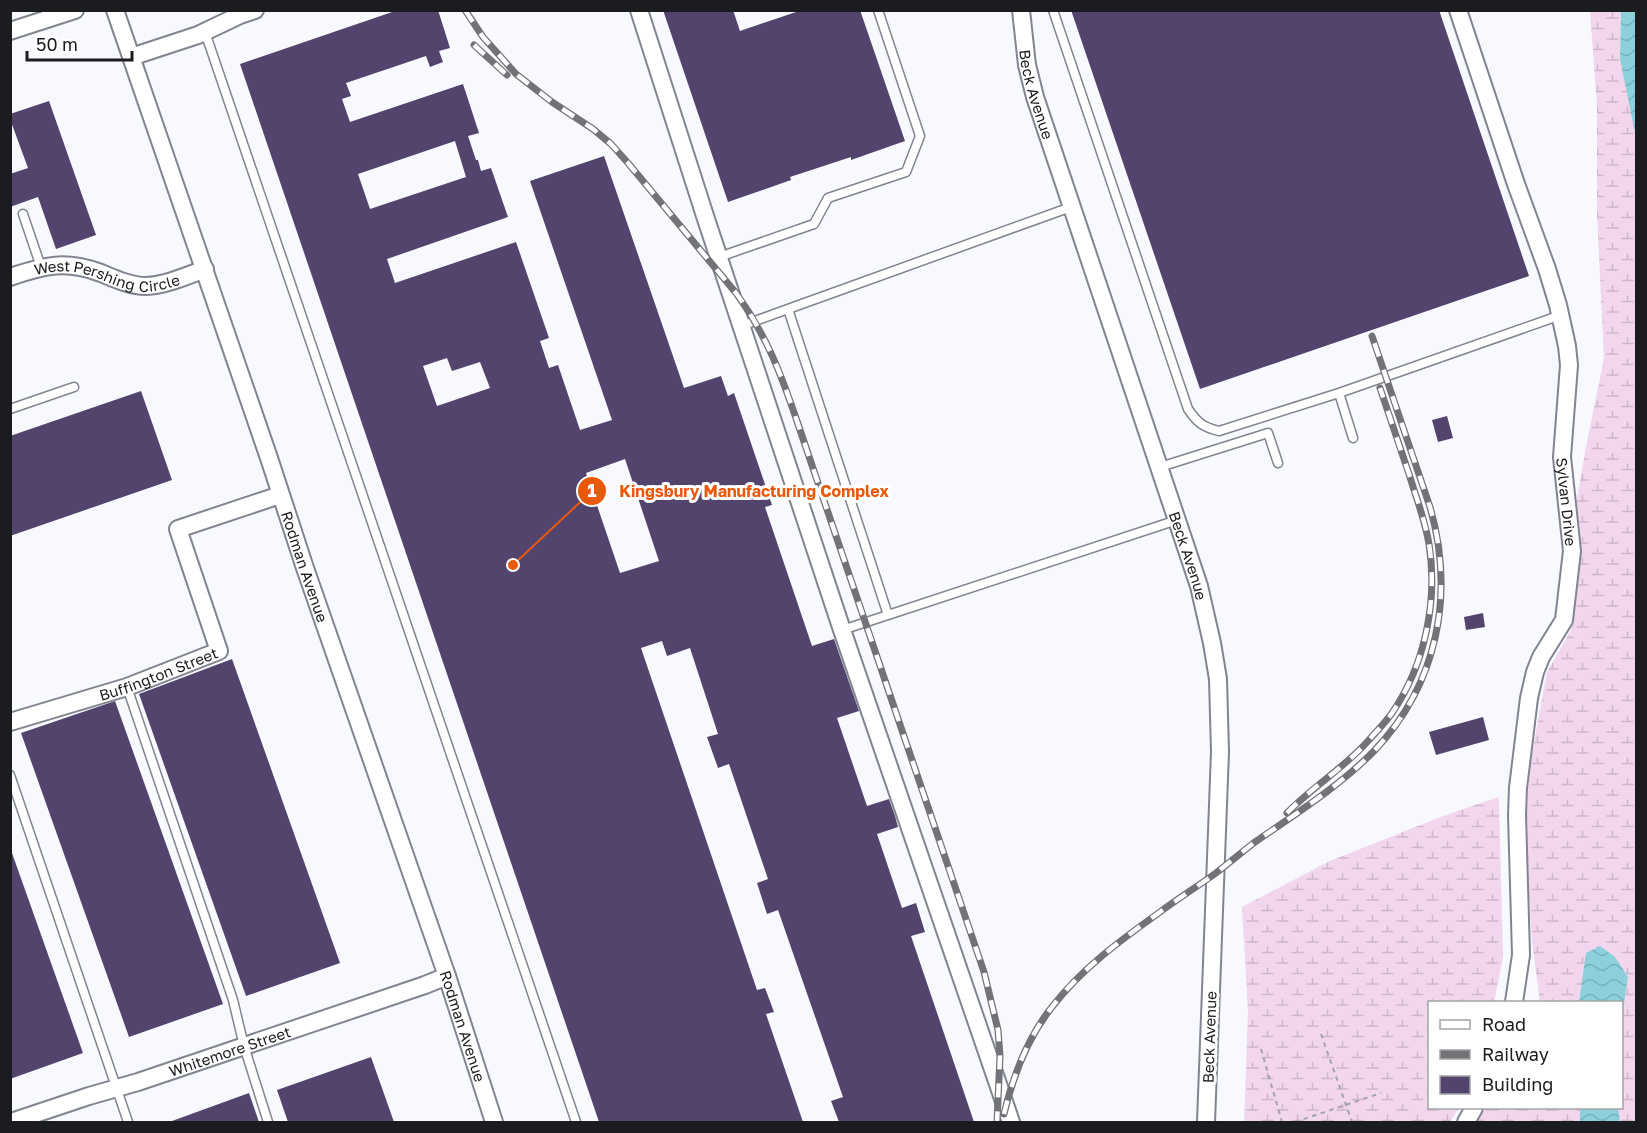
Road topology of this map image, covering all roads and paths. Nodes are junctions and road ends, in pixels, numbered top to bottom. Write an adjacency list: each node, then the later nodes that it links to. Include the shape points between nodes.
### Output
1 (75, 10): 9 (street)
2 (114, 10): 11 (street, Rodman Avenue)
3 (255, 10): 10 (street)
4 (639, 10): 14 (street)
5 (878, 10): 14 (lane, via 920,136 906,172 828,198 814,224)
6 (1022, 10): 12 (street, Beck Avenue, via 1027,66)
7 (1053, 10): 22 (lane, via 1188,409 1197,421 1219,431)
8 (1458, 10): 19 (street, Sylvan Drive)
9 (10, 31)
10 (205, 32): 11 (street); 46 (lane)
11 (131, 57): 16 (street, Rodman Avenue)
12 (1071, 207): 18 (lane); 26 (street, Beck Avenue)
13 (23, 214): 15 (lane)
14 (718, 257): 20 (street)
15 (41, 267): 16 (street, West Pershing Circle, via 83,267 145,286); 17 (street, West Pershing Circle)
16 (205, 269): 27 (street, Rodman Avenue)
17 (10, 277)
18 (788, 309): 20 (lane); 29 (lane)
19 (1561, 315): 22 (lane); 35 (street, Sylvan Drive, via 1569,365 1562,457 1572,550 1564,620 1540,657 1529,698 1516,815 1521,955)
20 (741, 326): 30 (street)
21 (74, 387): 23 (lane)
22 (1339, 393): 24 (lane)
23 (10, 409)
24 (1353, 438)
25 (1278, 463): 26 (lane, via 1268,433)
26 (1160, 467): 28 (street, Beck Avenue)
27 (280, 495): 31 (street, Buffington Street, via 178,529 219,651); 34 (street, Rodman Avenue)
28 (1177, 519): 29 (lane); 48 (street, Beck Avenue, via 1199,586 1218,679 1220,752)
29 (888, 615): 30 (lane)
30 (842, 630): 47 (street)
31 (127, 687): 32 (street, Buffington Street); 37 (lane, via 233,1000)
32 (10, 722)
33 (10, 775): 39 (lane)
34 (447, 976): 37 (street, Whitemore Street); 45 (street, Rodman Avenue)
35 (1514, 1001)
36 (1321, 1034): 41 (path)
37 (244, 1046): 39 (street, Whitemore Street); 44 (lane)
38 (1261, 1049): 49 (path)
39 (117, 1088): 42 (street, Whitemore Street); 43 (lane)
40 (1381, 1093): 41 (path)
41 (1346, 1105): 50 (path); 51 (path)
42 (11, 1122)
43 (128, 1122)
44 (268, 1122)
45 (494, 1122)
46 (576, 1122)
47 (1011, 1122)
48 (1206, 1122)
49 (1282, 1122)
50 (1294, 1122)
51 (1352, 1122)

